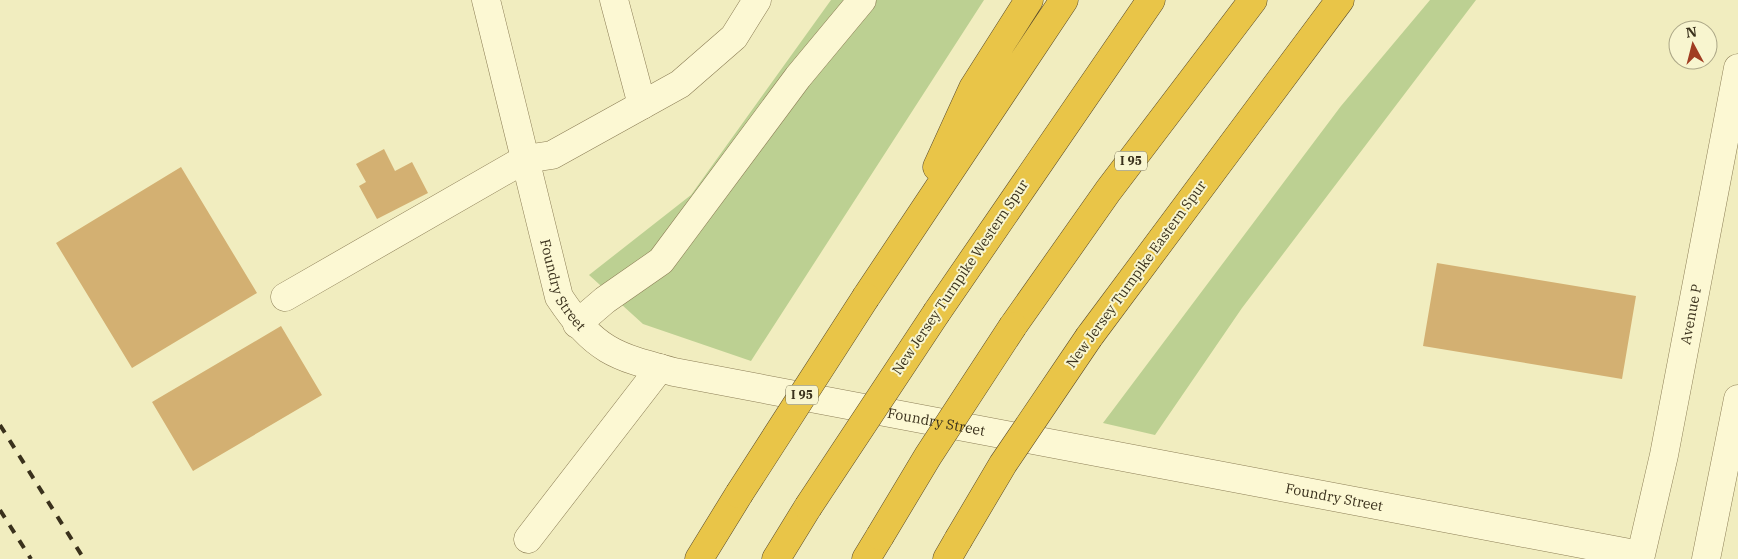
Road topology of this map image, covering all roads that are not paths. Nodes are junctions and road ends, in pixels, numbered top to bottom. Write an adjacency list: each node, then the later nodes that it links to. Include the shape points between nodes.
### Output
1 (486, 0): 12 (street, Foundry Street)
2 (614, 0): 11 (street)
3 (757, 0): 11 (street, via 734,37 680,84)
4 (862, 0): 15 (street, via 798,77 661,261)
5 (1029, 0): 13 (highway, via 972,88)
6 (1064, 0): 13 (highway, I 95)
7 (1151, 0): 22 (highway, New Jersey Turnpike Western Spur, bridge, via 937,312)
8 (1253, 0): 23 (highway, I 95, bridge, via 1114,183 1013,326 928,456)
9 (1339, 3): 19 (highway, New Jersey Turnpike Eastern Spur, bridge, via 1089,337 1004,464)
10 (1738, 68): 20 (street, Avenue P, via 1664,455)
11 (642, 105): 12 (street, via 552,155)
12 (525, 159): 14 (street); 15 (street, Foundry Street, via 559,297)
13 (901, 244): 21 (highway, I 95, bridge)
14 (285, 297)
15 (577, 324): 16 (street, Foundry Street, via 599,345 625,358)
16 (660, 368): 18 (street); 20 (street, Foundry Street)
17 (1738, 399): 24 (street)
18 (528, 539)
19 (953, 549)
20 (1640, 557)
21 (699, 559)
22 (776, 559)
23 (866, 559)
24 (1706, 559)

